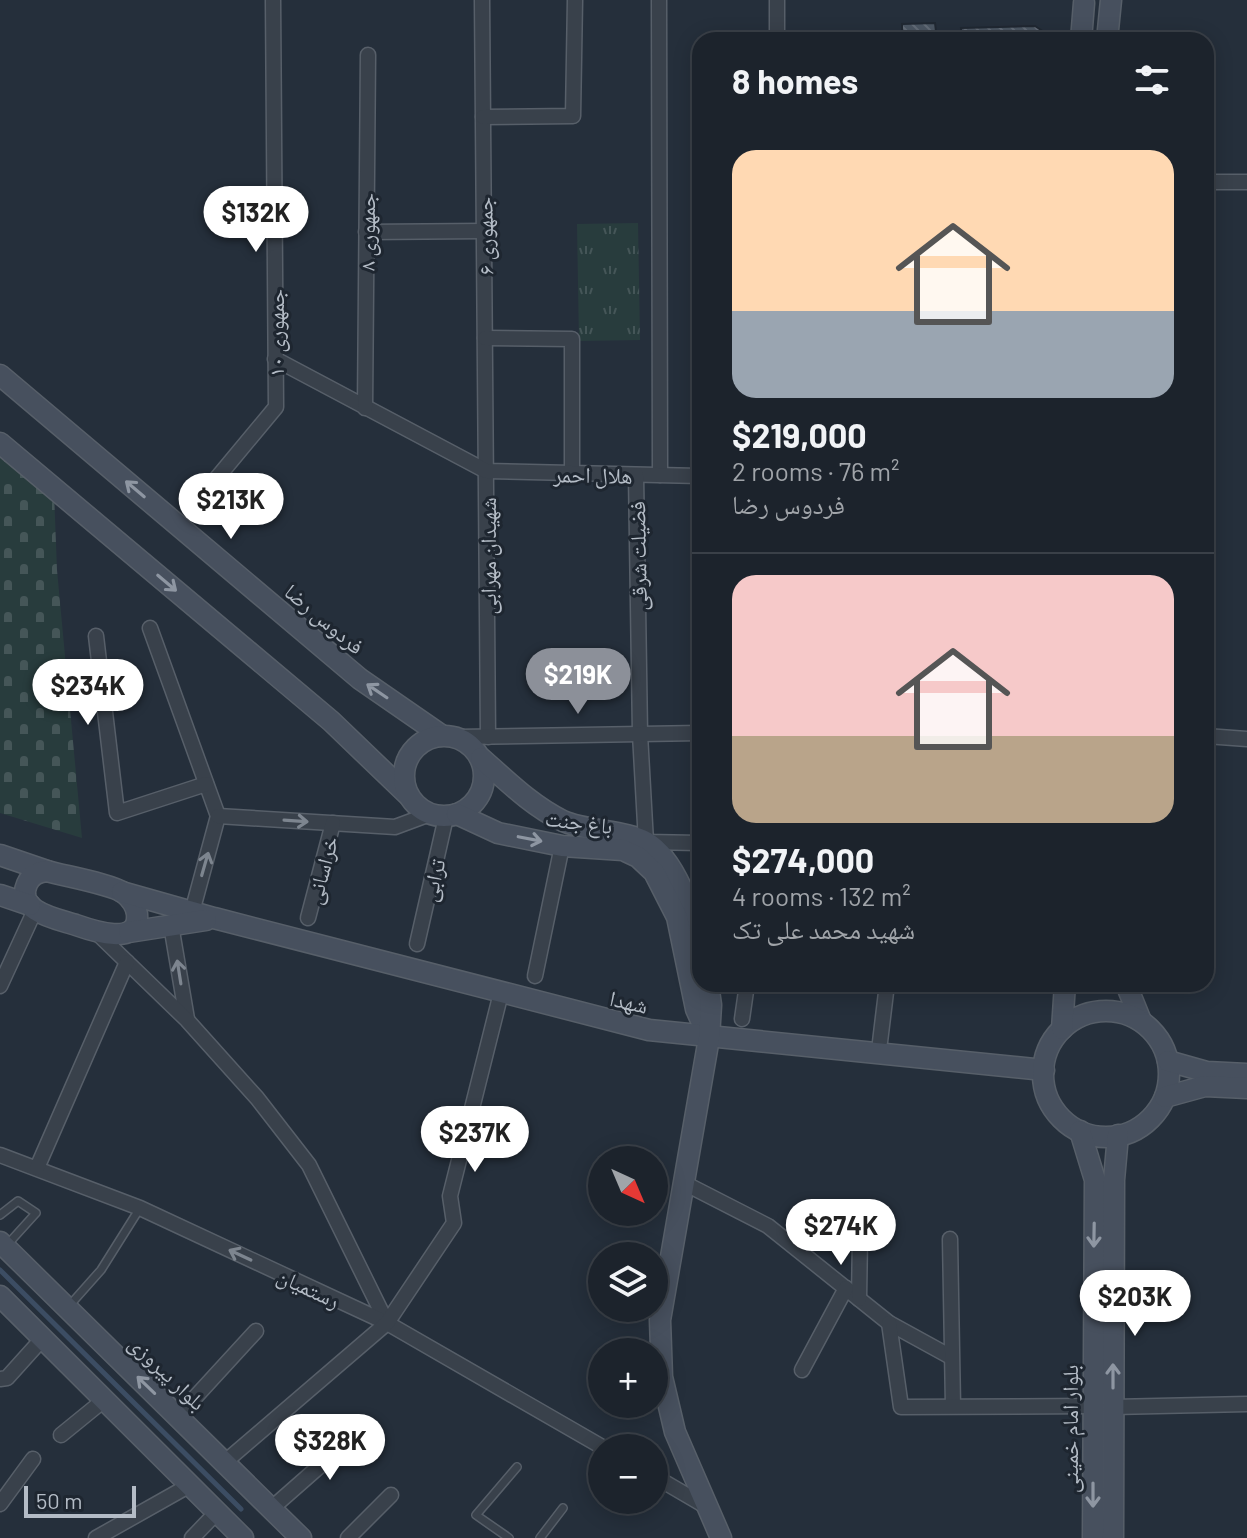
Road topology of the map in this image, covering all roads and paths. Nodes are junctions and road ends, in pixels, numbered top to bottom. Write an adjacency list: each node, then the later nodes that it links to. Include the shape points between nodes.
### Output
1 (273, 0): 18 (street, جمهوری ۱۰)
2 (482, 0): 12 (street, جمهوری ۶)
3 (575, 0): 12 (street, via 573,116)
4 (659, 0): 25 (street)
5 (777, 0): 8 (street)
6 (1108, 0): 7 (street, via 1098,5); 10 (street)
7 (1083, 2): 9 (street)
8 (777, 32)
9 (1081, 32)
10 (1107, 32)
11 (368, 55): 16 (street, جمهوری ۸)
12 (483, 117): 15 (street, جمهوری ۶)
13 (1214, 182): 14 (street)
14 (1247, 182)
15 (484, 231): 16 (street); 17 (street, جمهوری ۶)
16 (366, 232): 20 (street, جمهوری ۸)
17 (485, 338): 22 (street, جمهوری ۶); 23 (street, via 572,339)
18 (275, 359): 20 (street); 27 (street, جمهوری ۱۰, via 276,407)
19 (0, 375): 32 (street, فردوس رضا, one-way to 19, via 360,679)
20 (365, 408): 22 (street)
21 (0, 443): 38 (street, one-way to 38, via 331,721)
22 (486, 471): 23 (street, هلال احمر); 33 (street, شهیدان مهرابی)
23 (572, 473): 24 (street, هلال احمر)
24 (636, 475): 25 (street, هلال احمر); 31 (street, فضیلت شرقی)
25 (660, 475): 26 (street, هلال احمر)
26 (692, 476)
27 (202, 496)
28 (150, 628): 37 (street)
29 (96, 636): 37 (street, via 117,813)
30 (692, 733): 31 (street)
31 (640, 734): 33 (street); 42 (street, فضیلت شرقی)
32 (449, 736): 33 (street); 36 (street, via 471,745); 38 (street, via 426,739 413,749 405,763)
33 (488, 737)
34 (1214, 737): 35 (street)
35 (1247, 739)
36 (481, 758): 39 (street, via 484,785 478,798 469,808); 42 (street, باغ جنت, via 527,799 565,822)
37 (206, 784): 40 (street)
38 (407, 794): 39 (street, via 417,806)
39 (445, 815): 41 (street, via 395,827); 44 (street, باغ جنت, one-way to 44); 57 (street, ترابی)
40 (218, 816): 41 (street, one-way to 41); 50 (street, one-way to 40)
41 (333, 823): 53 (street, خراسانی)
42 (646, 842): 43 (street); 51 (street, via 676,879)
43 (692, 843)
44 (562, 846): 59 (street); 61 (street, باغ جنت, via 623,850 654,872 677,917)
45 (0, 855): 46 (street)
46 (47, 871): 47 (street, شهدا); 49 (street, via 29,880 25,893)
47 (122, 892): 50 (street, شهدا); 56 (street, via 136,913)
48 (0, 895): 49 (street)
49 (32, 908): 55 (street, شهدا); 60 (street)
50 (192, 912): 52 (street, شهدا)
51 (692, 912)
52 (214, 918): 54 (street, شهدا); 68 (street, شهدا)
53 (308, 918)
54 (171, 925): 56 (street, شهدا); 70 (street, one-way to 54)
55 (96, 932): 56 (street, شهدا); 58 (street)
56 (129, 932)
57 (417, 944)
58 (127, 962): 70 (street); 83 (street)
59 (535, 976)
60 (0, 986)
61 (692, 990)
62 (692, 992): 73 (street, باغ جنت)
63 (709, 992): 73 (street)
64 (746, 992): 69 (street)
65 (886, 992): 74 (street)
66 (1064, 992): 72 (street)
67 (1129, 992): 71 (street)
68 (501, 993): 73 (street, شهدا, via 649,1030); 95 (street, via 450,1196 454,1223)
69 (742, 1019)
70 (187, 1020): 95 (street, via 309,1165)
71 (1141, 1021): 72 (street, via 1108,1011 1091,1013); 75 (street, via 1158,1038)
72 (1062, 1029): 76 (street)
73 (709, 1038): 76 (street, شهدا); 84 (street)
74 (880, 1042)
75 (1168, 1061): 77 (street, via 1207,1072); 79 (street)
76 (1044, 1070): 80 (street, via 1049,1099)
77 (1247, 1074)
78 (1247, 1088): 79 (street, via 1205,1086)
79 (1165, 1097): 81 (street, via 1148,1121)
80 (1080, 1131): 81 (street); 85 (street, بلوار امام خمینی)
81 (1118, 1135): 85 (street, بلوار امام خمینی)
82 (0, 1155): 83 (street, رستمیان)
83 (37, 1168): 86 (street, رستمیان)
84 (684, 1183): 91 (street, via 768,1226); 117 (street, via 660,1320 662,1377 675,1432)
85 (1104, 1198): 105 (street, بلوار امام خمینی)
86 (140, 1208): 94 (lane, via 101,1270); 95 (street, رستمیان, one-way to 86)
87 (0, 1215): 90 (lane, via 18,1201 36,1213)
88 (860, 1237): 93 (street)
89 (950, 1239): 99 (street)
90 (3, 1244): 94 (street, بلوار پیروزی)
91 (846, 1288): 93 (street); 100 (street)
92 (0, 1296): 98 (street)
93 (859, 1299): 96 (street)
94 (68, 1308): 106 (street, بلوار پیروزی, one-way to 94)
95 (387, 1323): 109 (street, رستمیان); 111 (street)
96 (889, 1323): 99 (street); 104 (street, via 901,1407)
97 (256, 1331): 106 (street)
98 (43, 1338): 101 (street); 102 (street)
99 (951, 1357): 104 (street)
100 (802, 1370)
101 (3, 1378)
102 (104, 1400): 108 (street); 114 (street)
103 (1247, 1404): 105 (street)
104 (953, 1406): 105 (street)
105 (1103, 1406): 129 (street, بلوار امام خمینی, one-way to 129); 130 (street, بلوار امام خمینی)
106 (178, 1416): 111 (street, بلوار پیروزی)
107 (363, 1428): 118 (street)
108 (61, 1435)
109 (588, 1439)
110 (33, 1459): 116 (street)
111 (225, 1462): 118 (street, بلوار پیروزی)
112 (517, 1467): 126 (lane, via 476,1515)
113 (668, 1484): 117 (street)
114 (190, 1485): 120 (street); 121 (street)
115 (391, 1495): 125 (street)
116 (0, 1504)
117 (707, 1507): 128 (street)
118 (272, 1508): 124 (street, بلوار پیروزی)
119 (563, 1508): 127 (lane)
120 (217, 1512): 122 (street); 123 (street)
121 (96, 1538)
122 (192, 1538)
123 (243, 1538)
124 (301, 1538)
125 (348, 1538)
126 (509, 1538)
127 (540, 1538)
128 (721, 1538)
129 (1093, 1538)
130 (1113, 1538)

